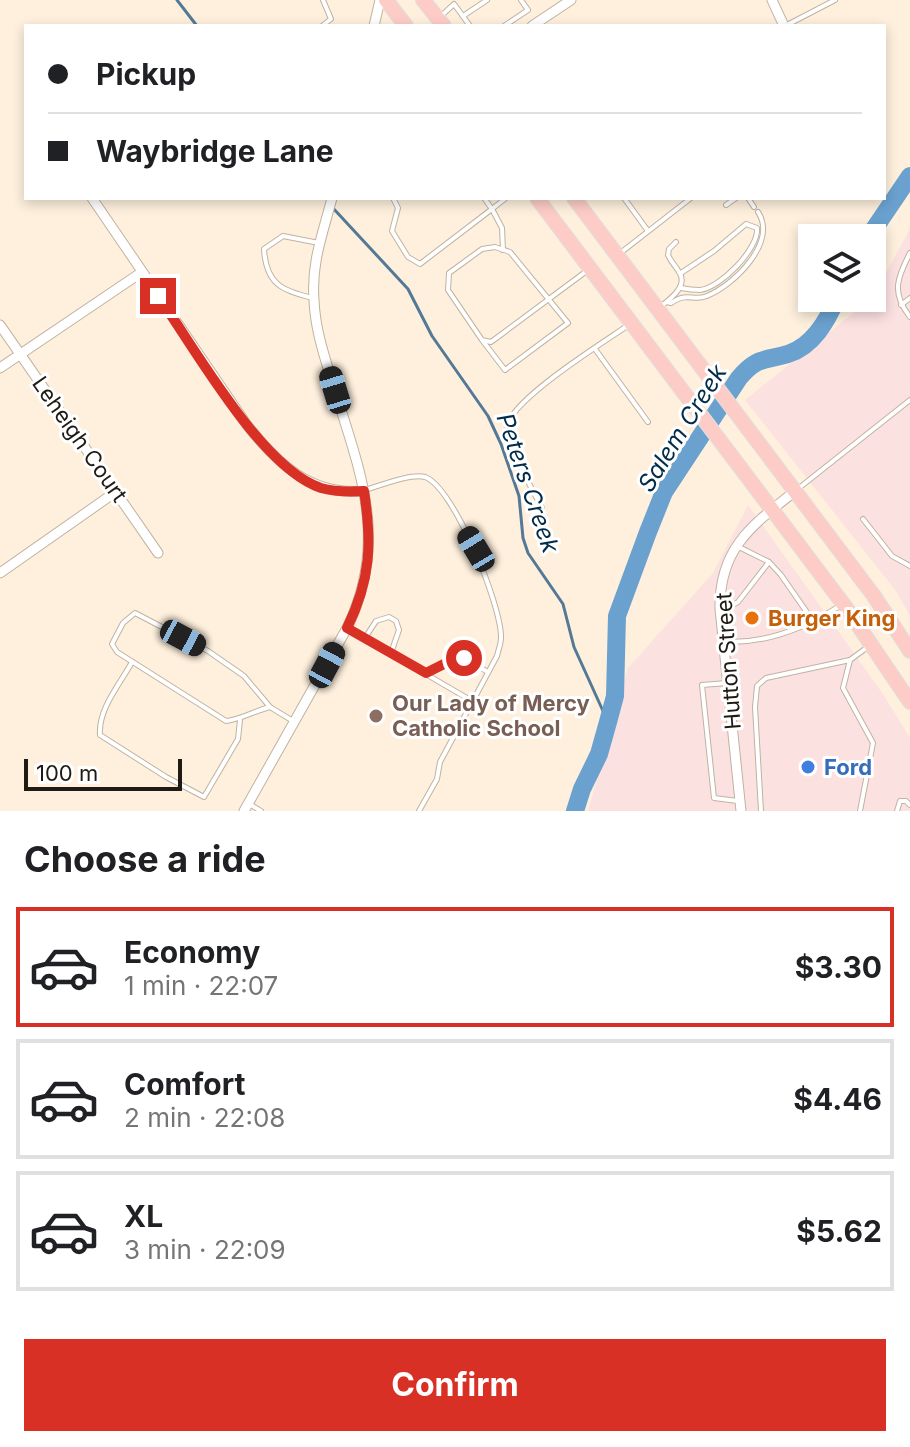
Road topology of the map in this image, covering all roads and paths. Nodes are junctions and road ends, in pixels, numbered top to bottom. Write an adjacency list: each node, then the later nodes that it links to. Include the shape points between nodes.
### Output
1 (323, 0): 13 (lane, via 331,19)
2 (380, 0): 14 (street)
3 (386, 0): 15 (main road)
4 (423, 0): 12 (main road)
5 (487, 0): 11 (lane)
6 (521, 0): 17 (lane, via 528,10)
7 (772, 0): 19 (street)
8 (835, 0): 20 (lane)
9 (566, 1): 18 (street)
10 (453, 2): 11 (lane); 12 (lane)
11 (463, 16): 16 (lane)
12 (441, 22)
13 (325, 24)
14 (374, 24)
15 (404, 24)
16 (469, 24)
17 (507, 24)
18 (535, 24)
19 (786, 24)
20 (791, 24)
21 (93, 200): 43 (street)
22 (331, 200): 38 (street)
23 (394, 200): 34 (lane, via 398,208 392,231 408,257 420,264)
24 (485, 200): 34 (lane)
25 (503, 200): 34 (lane)
26 (539, 200): 42 (main road)
27 (575, 200): 41 (main road)
28 (625, 200): 36 (lane)
29 (688, 200): 36 (lane)
30 (733, 200): 32 (lane)
31 (749, 200): 33 (lane)
32 (726, 205)
33 (754, 207)
34 (492, 209): 39 (lane, via 502,228)
35 (758, 212): 50 (lane, via 765,233 744,270 709,295 682,296)
36 (648, 231): 41 (lane)
37 (676, 242): 44 (lane, via 668,255)
38 (319, 243): 46 (street); 46 (lane, via 283,236 264,249 270,277 289,292)
39 (503, 250): 48 (lane); 54 (lane, via 482,249 449,273 448,290)
40 (910, 253): 49 (lane, via 898,276)
41 (617, 256): 50 (main road)
42 (590, 268): 48 (lane); 52 (main road)
43 (142, 272): 56 (street); 61 (street, via 272,456 321,488)
44 (681, 273): 45 (lane); 45 (lane, via 746,224 757,228 736,268 700,290)
45 (681, 288): 50 (lane)
46 (313, 298): 61 (street)
47 (910, 298): 49 (lane)
48 (547, 300): 54 (lane, via 491,342); 54 (lane, via 568,323 505,370)
49 (901, 305): 51 (lane)
50 (662, 306): 62 (main road)
51 (910, 317)
52 (632, 323): 55 (lane); 64 (main road)
53 (0, 325): 56 (street, Leheigh Court)
54 (482, 340)
55 (595, 349): 59 (lane); 63 (lane, via 510,416 511,442)
56 (21, 354): 57 (street); 60 (street, Leheigh Court)
57 (0, 368)
58 (910, 400): 62 (lane)
59 (648, 422)
60 (117, 491): 67 (street, Leheigh Court); 70 (street)
61 (364, 491): 74 (street, via 368,568); 82 (lane, via 415,476 439,486 476,549 499,623 502,639)
62 (794, 492): 64 (street, Hutton Street); 77 (main road)
63 (542, 508)
64 (772, 509): 66 (street, Hutton Street); 71 (main road)
65 (863, 519): 69 (lane, via 892,556)
66 (735, 545): 68 (lane); 72 (street, Hutton Street)
67 (158, 553)
68 (769, 562): 72 (lane, via 738,602); 73 (lane)
69 (910, 566)
70 (0, 573)
71 (843, 604): 73 (lane); 78 (main road)
72 (720, 612): 76 (street, Hutton Street)
73 (813, 621): 76 (lane, via 742,644)
74 (347, 628): 75 (lane); 89 (street)
75 (366, 638): 79 (lane); 79 (lane, via 376,621 396,621 399,630)
76 (723, 643): 84 (street, Hutton Street)
77 (908, 643)
78 (871, 644): 80 (lane); 86 (main road)
79 (391, 653): 83 (lane)
80 (850, 660): 95 (lane, via 766,678 757,686); 96 (lane, via 843,688 873,743)
81 (132, 662): 87 (lane, via 112,644 135,613 244,676); 88 (lane, via 226,721); 88 (lane, via 103,713 100,735 166,777 204,797 238,739)
82 (488, 672): 83 (lane, via 464,658); 85 (lane)
83 (426, 673): 85 (lane)
84 (727, 683): 91 (street, Hutton Street); 91 (lane, via 702,685 703,699 714,798)
85 (472, 701): 94 (lane)
86 (910, 702)
87 (270, 707): 88 (lane); 89 (lane)
88 (240, 720)
89 (295, 722): 92 (street)
90 (910, 805): 97 (lane, via 900,801)
91 (740, 806)
92 (246, 807): 93 (lane)
93 (261, 811)
94 (419, 811)
95 (761, 811)
96 (860, 811)
97 (897, 811)

